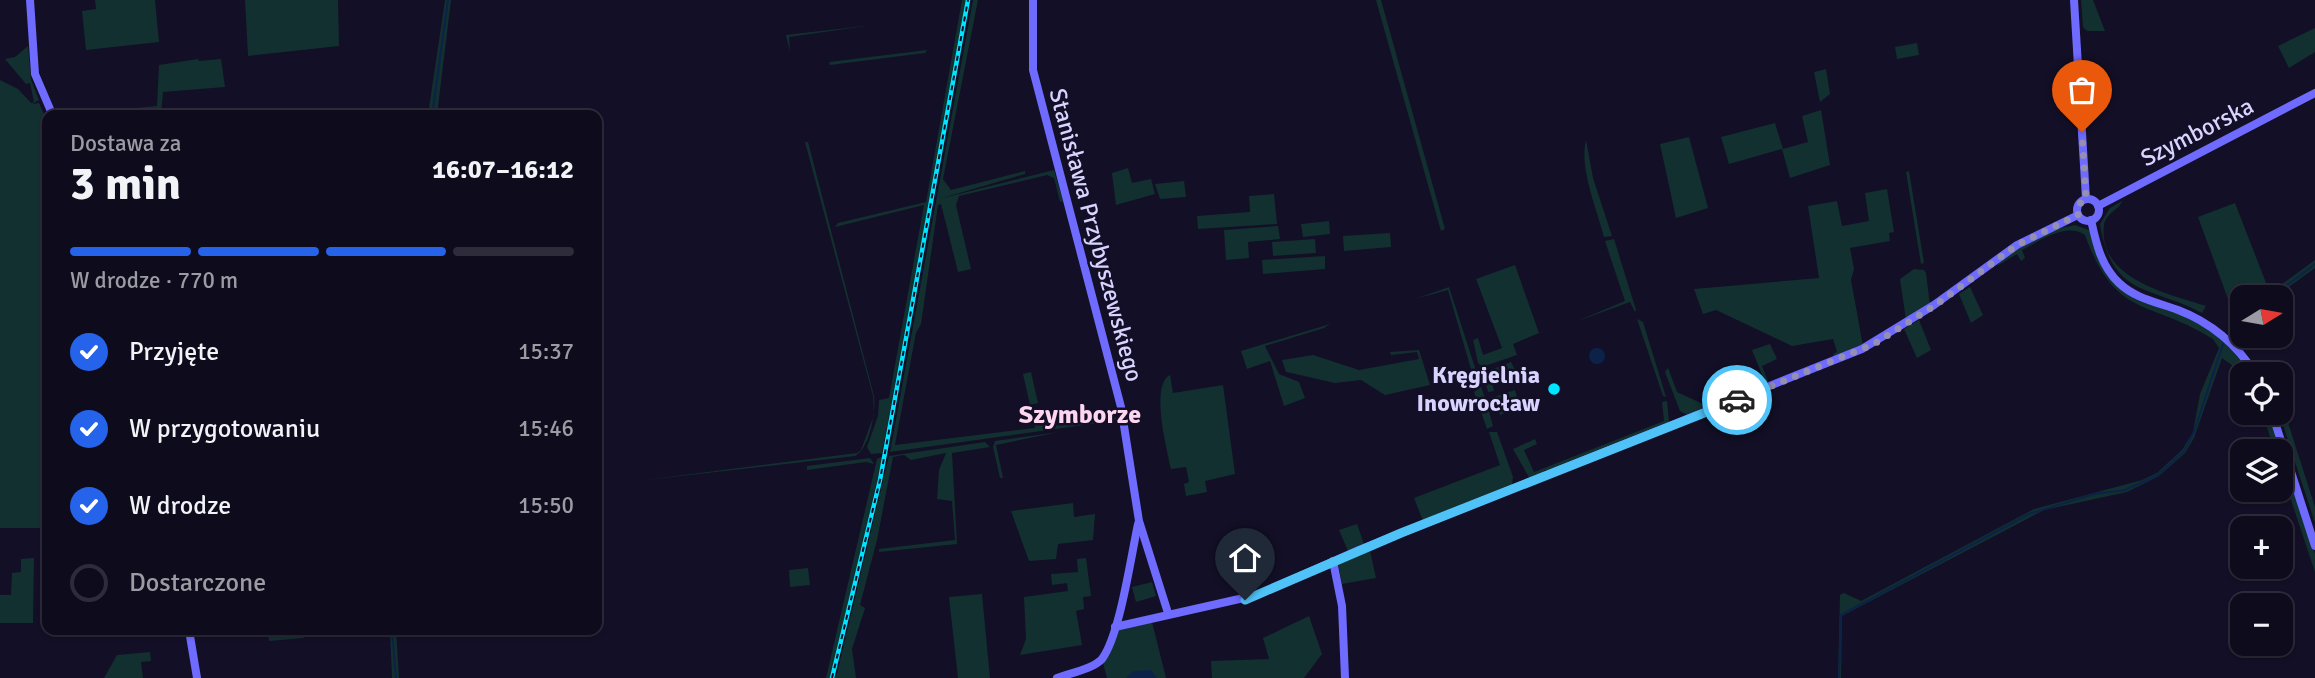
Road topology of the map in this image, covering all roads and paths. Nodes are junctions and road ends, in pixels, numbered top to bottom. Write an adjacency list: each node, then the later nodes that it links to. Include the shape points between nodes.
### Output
1 (30, 0): 5 (street, via 35,74)
2 (1033, 0): 12 (street, Stanisława Przybyszewskiego, via 1033,70 1121,407)
3 (2074, 0): 6 (street)
4 (2315, 93): 7 (street, Szymborska)
5 (50, 110)
6 (2086, 199): 7 (street); 8 (street, via 2078,205)
7 (2098, 206): 9 (street)
8 (2078, 215): 9 (street); 14 (street, via 2017,245 1934,306 1862,349)
9 (2091, 220): 10 (street, via 2102,258 2118,282 2142,298 2207,324)
10 (2246, 362)
11 (2276, 425): 13 (street)
12 (1139, 521): 15 (street, Stanisława Przybyszewskiego); 16 (street, Stanisława Przybyszewskiego)
13 (2315, 546)
14 (1333, 561): 15 (street, via 1245,600); 20 (street, via 1342,606)
15 (1168, 613): 16 (street)
16 (1115, 627): 19 (street, Stanisława Przybyszewskiego, via 1101,660)
17 (190, 635): 18 (street)
18 (197, 678)
19 (1057, 678)
20 (1345, 678)

